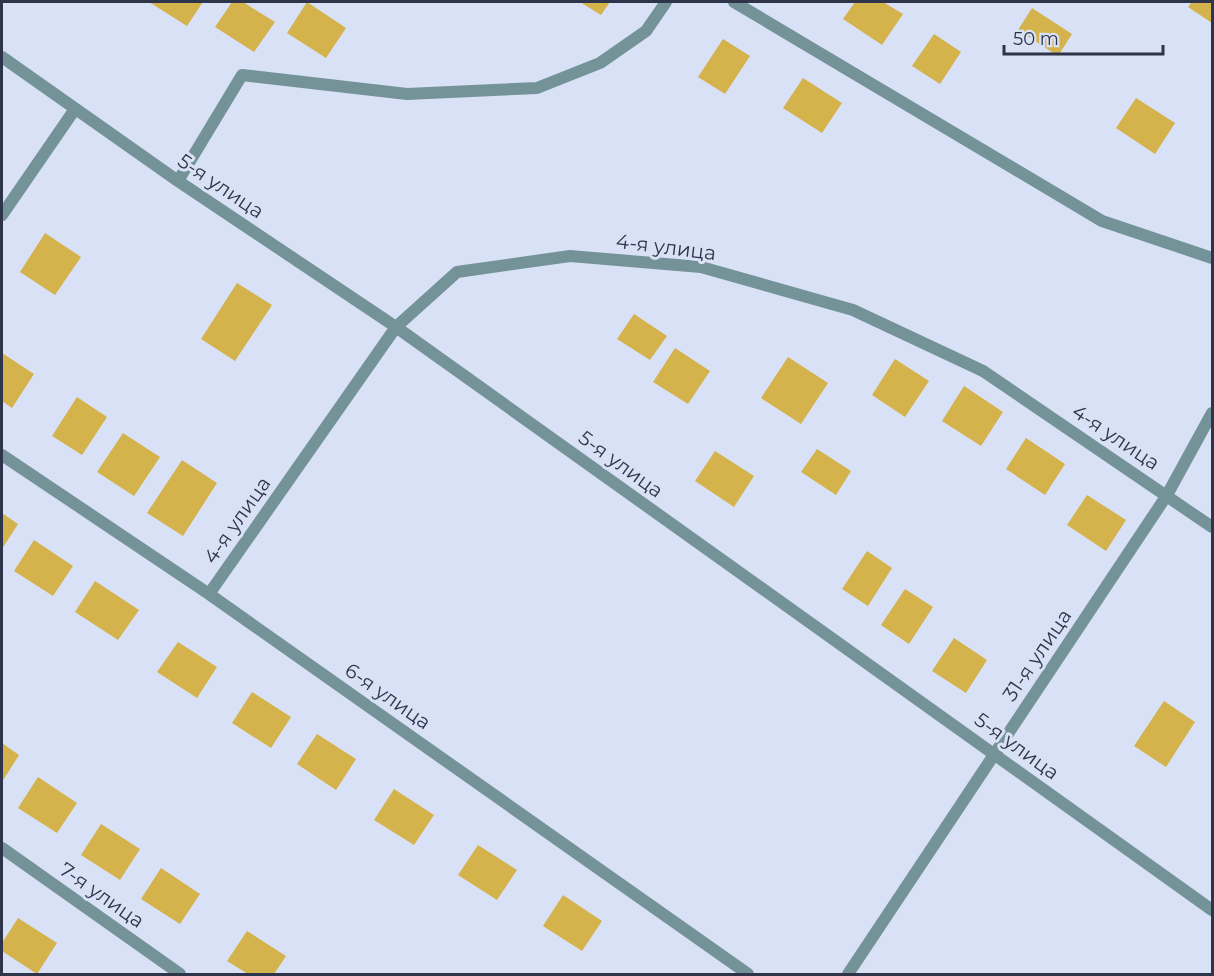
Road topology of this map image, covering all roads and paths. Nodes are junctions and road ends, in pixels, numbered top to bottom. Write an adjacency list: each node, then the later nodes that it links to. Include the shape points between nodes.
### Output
1 (666, 2): 5 (street, via 646,31 600,63 537,88 406,94 242,75)
2 (734, 2): 7 (street, via 1102,221)
3 (2, 57): 4 (street, 5-я улица)
4 (75, 109): 5 (street, 5-я улица); 6 (street)
5 (178, 181): 8 (street, 5-я улица)
6 (2, 215)
7 (1212, 258)
8 (396, 327): 11 (street, 4-я улица, via 457,272 570,256 701,267 853,310 983,371); 13 (street, 4-я улица); 14 (street, 5-я улица)
9 (1212, 413): 11 (street, 31-я улица)
10 (2, 454): 13 (street, 6-я улица)
11 (1167, 495): 12 (street, 4-я улица); 14 (street, 31-я улица)
12 (1212, 527)
13 (209, 594): 18 (street, 6-я улица)
14 (994, 754): 16 (street, 5-я улица); 19 (street, 31-я улица)
15 (2, 848): 17 (street, 7-я улица)
16 (1212, 910)
17 (180, 975)
18 (748, 975)
19 (848, 975)

